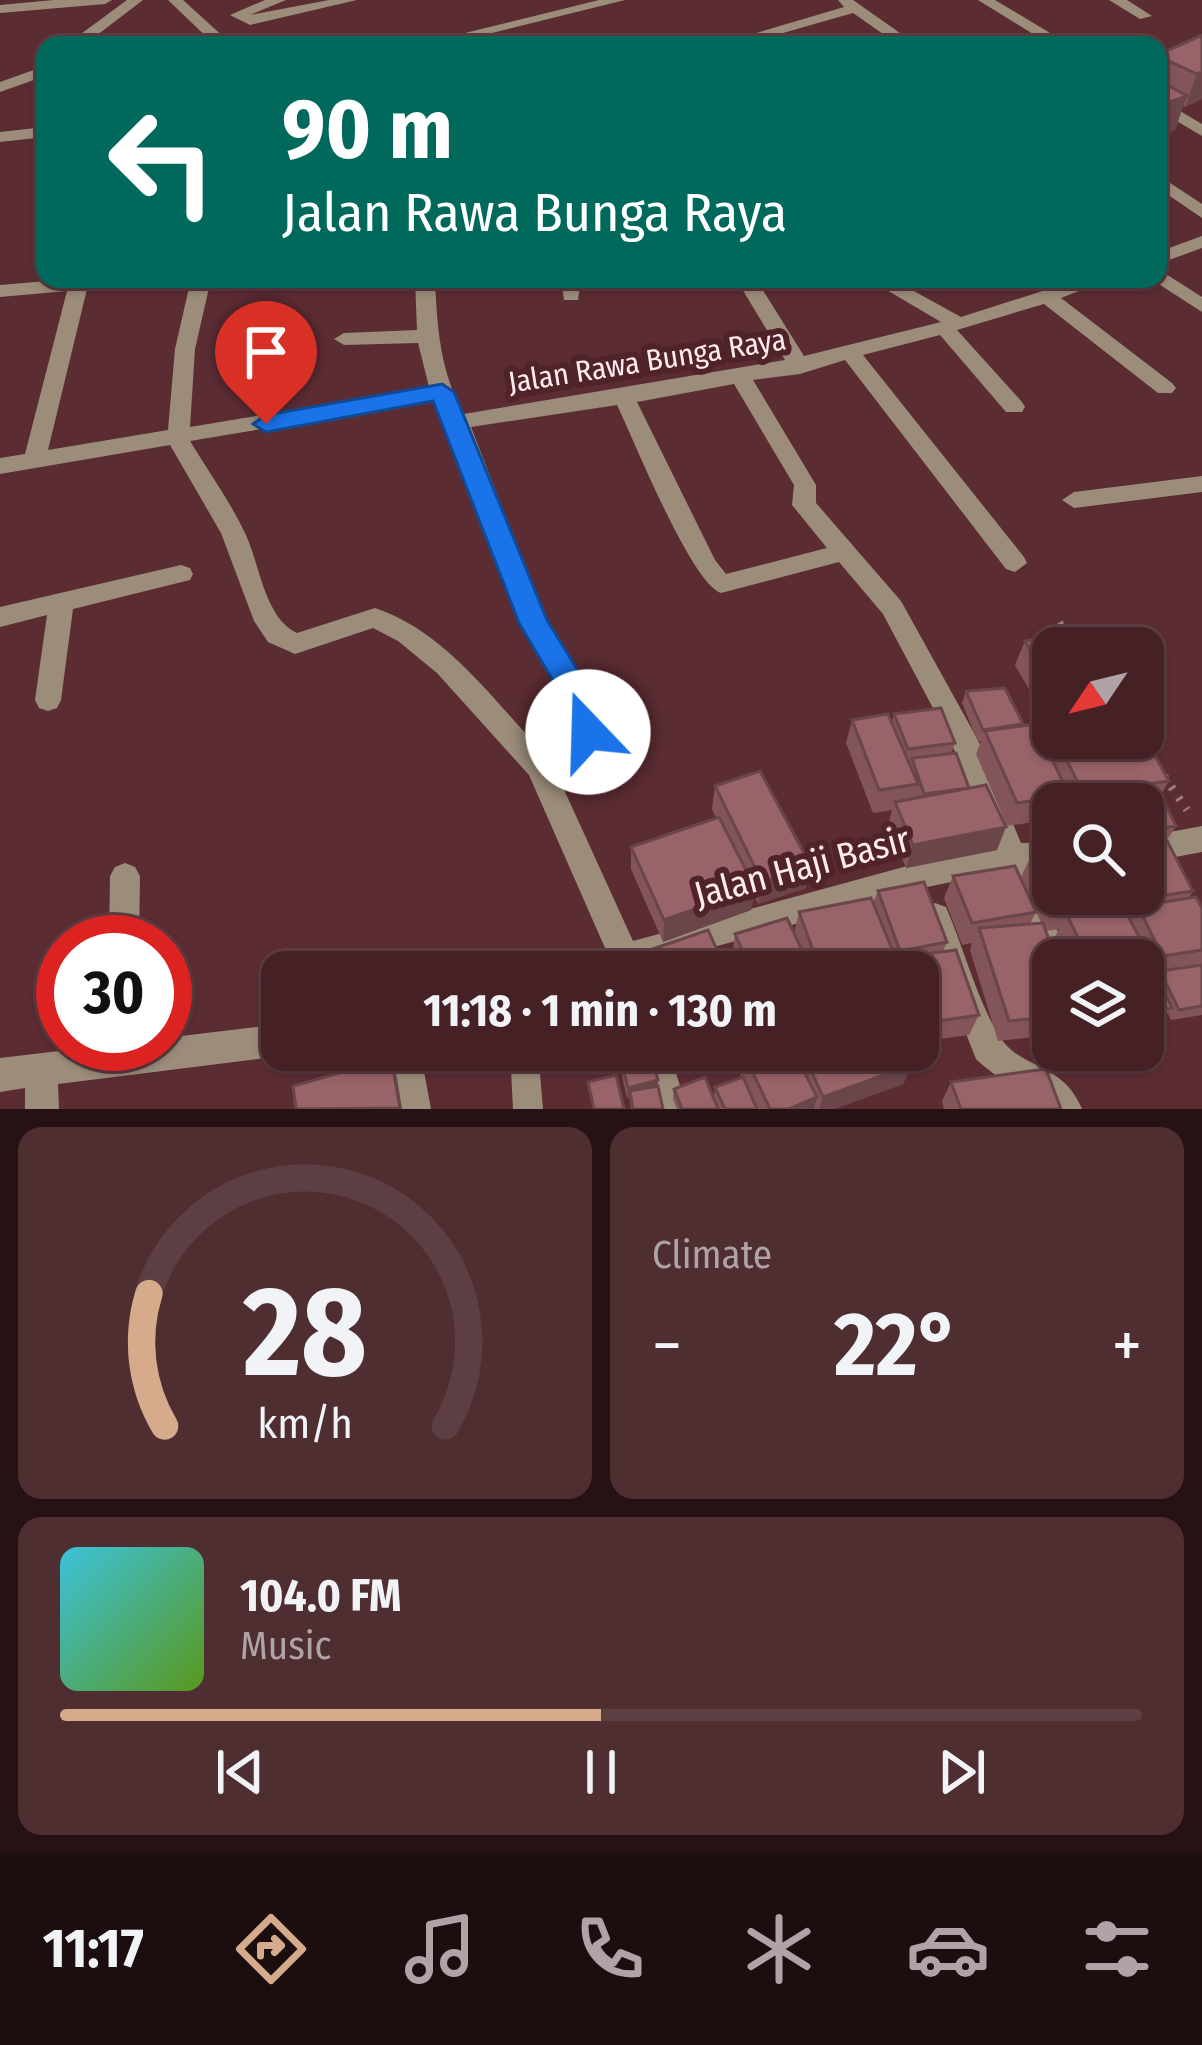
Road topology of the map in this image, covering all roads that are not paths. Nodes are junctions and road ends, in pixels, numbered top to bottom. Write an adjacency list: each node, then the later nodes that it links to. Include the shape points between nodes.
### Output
1 (105, 0): 12 (street)
2 (136, 0): 13 (street)
3 (176, 0): 14 (street)
4 (279, 0): 8 (street, via 237,15 250,21)
5 (350, 0): 8 (street)
6 (617, 0): 15 (street)
7 (985, 0): 18 (street)
8 (306, 4)
9 (849, 4): 16 (street); 17 (street)
10 (1123, 4): 11 (street)
11 (1149, 8)
12 (0, 9)
13 (86, 36)
14 (215, 36)
15 (463, 36)
16 (771, 36)
17 (895, 36)
18 (1047, 36)
19 (36, 73): 20 (street)
20 (0, 87)
21 (1202, 102): 23 (street)
22 (1167, 108): 23 (street)
23 (1177, 114): 24 (street)
24 (1202, 131)
25 (36, 133): 26 (street)
26 (0, 137)
27 (1167, 187): 28 (street)
28 (1202, 212)
29 (1202, 242): 30 (street)
30 (1167, 255)
31 (1167, 281): 41 (street)
32 (36, 287): 39 (street)
33 (78, 288): 54 (street)
34 (199, 288): 53 (street)
35 (424, 288): 43 (street)
36 (752, 288): 46 (street)
37 (892, 288): 42 (street)
38 (1063, 288): 40 (street, Jalan Rawa Bunga Raya)
39 (0, 291)
40 (1047, 297): 42 (street, Jalan Rawa Bunga Raya); 48 (street)
41 (1202, 306)
42 (953, 327): 45 (street, Jalan Rawa Bunga Raya); 51 (street)
43 (427, 336): 44 (street); 49 (street)
44 (344, 339)
45 (852, 355): 46 (street, Jalan Rawa Bunga Raya); 59 (street)
46 (800, 367): 47 (street, Jalan Rawa Bunga Raya)
47 (741, 378): 50 (street, Jalan Rawa Bunga Raya); 58 (street, via 805,485 804,505)
48 (1166, 388)
49 (442, 392): 52 (street); 53 (street)
50 (625, 399): 52 (street, Jalan Rawa Bunga Raya); 58 (street, via 705,565 722,584)
51 (1014, 407)
52 (458, 422): 64 (street, via 534,623 586,710 582,740)
53 (178, 439): 54 (street); 64 (street, via 233,533 262,614 285,642 375,618 446,666)
54 (34, 463): 55 (street)
55 (0, 466)
56 (1202, 484): 57 (street)
57 (1074, 500)
58 (844, 552): 68 (street, via 892,608 964,740)
59 (1015, 563)
60 (181, 574): 61 (street)
61 (62, 602): 62 (street); 63 (street)
62 (0, 617)
63 (48, 700)
64 (540, 768): 73 (street)
65 (1198, 830): 66 (street)
66 (1164, 849)
67 (1032, 855): 68 (street, Jalan Haji Basir)
68 (1007, 857): 70 (street, Jalan Haji Basir); 72 (street)
69 (125, 876): 71 (street)
70 (918, 876): 74 (street, Jalan Haji Basir); 87 (street, via 988,1048 1004,1065 1049,1084)
71 (124, 915)
72 (1044, 939)
73 (624, 951)
74 (669, 951)
75 (261, 1042): 76 (street)
76 (192, 1047)
77 (36, 1069): 82 (street)
78 (41, 1071): 83 (street)
79 (408, 1071): 84 (street)
80 (525, 1071): 85 (lane)
81 (659, 1071): 86 (street)
82 (0, 1075)
83 (42, 1109)
84 (414, 1109)
85 (528, 1109)
86 (670, 1109)
87 (1065, 1109)

